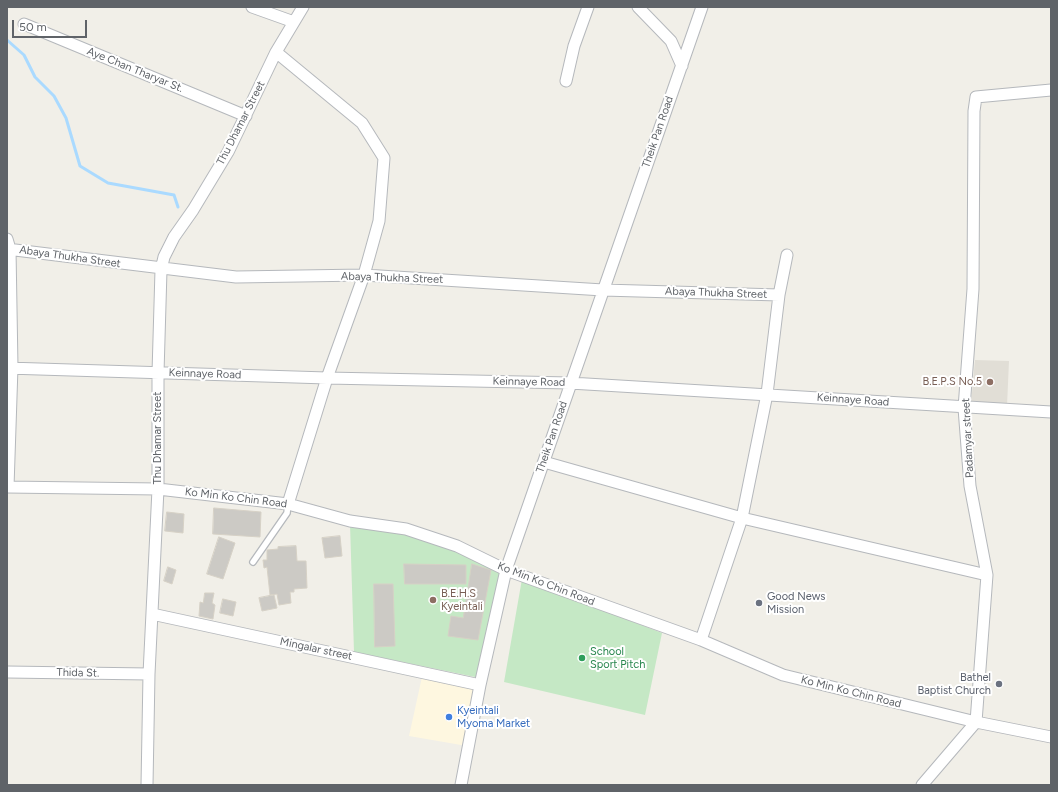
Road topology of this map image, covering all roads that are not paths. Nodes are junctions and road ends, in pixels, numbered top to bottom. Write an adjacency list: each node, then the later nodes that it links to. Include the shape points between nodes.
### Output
1 (252, 7): 6 (street)
2 (303, 7): 6 (street, Thu Dhamar Street)
3 (588, 7): 10 (street, via 574,46)
4 (638, 7): 9 (street, via 671,41)
5 (702, 7): 9 (street, Theik Pan Road)
6 (294, 22): 8 (street, Thu Dhamar Street)
7 (24, 24): 12 (street, Aye Chan Tharyar St.)
8 (276, 52): 12 (street, Thu Dhamar Street); 16 (street, via 362,123 384,158 379,221)
9 (682, 66): 17 (street, Theik Pan Road)
10 (566, 82)
11 (1051, 90): 24 (street, Padamyar street, via 976,97 973,288)
12 (246, 116): 15 (street, Thu Dhamar Street, via 228,152 174,237)
13 (8, 246): 15 (street, Abaya Thukha Street); 19 (street)
14 (787, 255): 18 (street)
15 (161, 270): 16 (street, Abaya Thukha Street, via 236,278); 20 (street, Thu Dhamar Street)
16 (364, 275): 17 (street, Abaya Thukha Street); 21 (street)
17 (603, 290): 18 (street, Abaya Thukha Street); 22 (street, Theik Pan Road)
18 (779, 295): 23 (street)
19 (9, 368): 20 (street, Keinnaye Road); 27 (street)
20 (158, 373): 21 (street, Keinnaye Road); 28 (street, Thu Dhamar Street)
21 (327, 378): 22 (street, Keinnaye Road); 29 (street)
22 (570, 383): 23 (street, Keinnaye Road); 26 (street, Theik Pan Road)
23 (767, 394): 24 (street, Keinnaye Road); 30 (street)
24 (964, 408): 25 (street, Keinnaye Road); 33 (street, Padamyar street, via 970,486)
25 (1051, 412)
26 (544, 462): 30 (street); 32 (street, Theik Pan Road)
27 (8, 487): 28 (street, Ko Min Ko Chin Road)
28 (158, 489): 29 (street, Ko Min Ko Chin Road); 34 (street, Thu Dhamar Street)
29 (288, 504): 31 (lane, via 286,513); 32 (street, Ko Min Ko Chin Road, via 350,521 406,529 457,546)
30 (742, 518): 33 (street); 35 (street)
31 (253, 562)
32 (506, 570): 35 (street, Ko Min Ko Chin Road); 38 (street, Theik Pan Road)
33 (987, 575): 39 (street, Padamyar street)
34 (152, 614): 37 (street, Thu Dhamar Street); 38 (street, Mingalar street)
35 (701, 640): 39 (street, Ko Min Ko Chin Road, via 783,676)
36 (7, 672): 37 (street, Thida St.)
37 (149, 674): 41 (street, Thu Dhamar Street)
38 (480, 685): 42 (street, Theik Pan Road)
39 (976, 722): 40 (street, Ko Min Ko Chin Road); 43 (street)
40 (1051, 737)
41 (147, 785)
42 (461, 785)
43 (922, 785)

